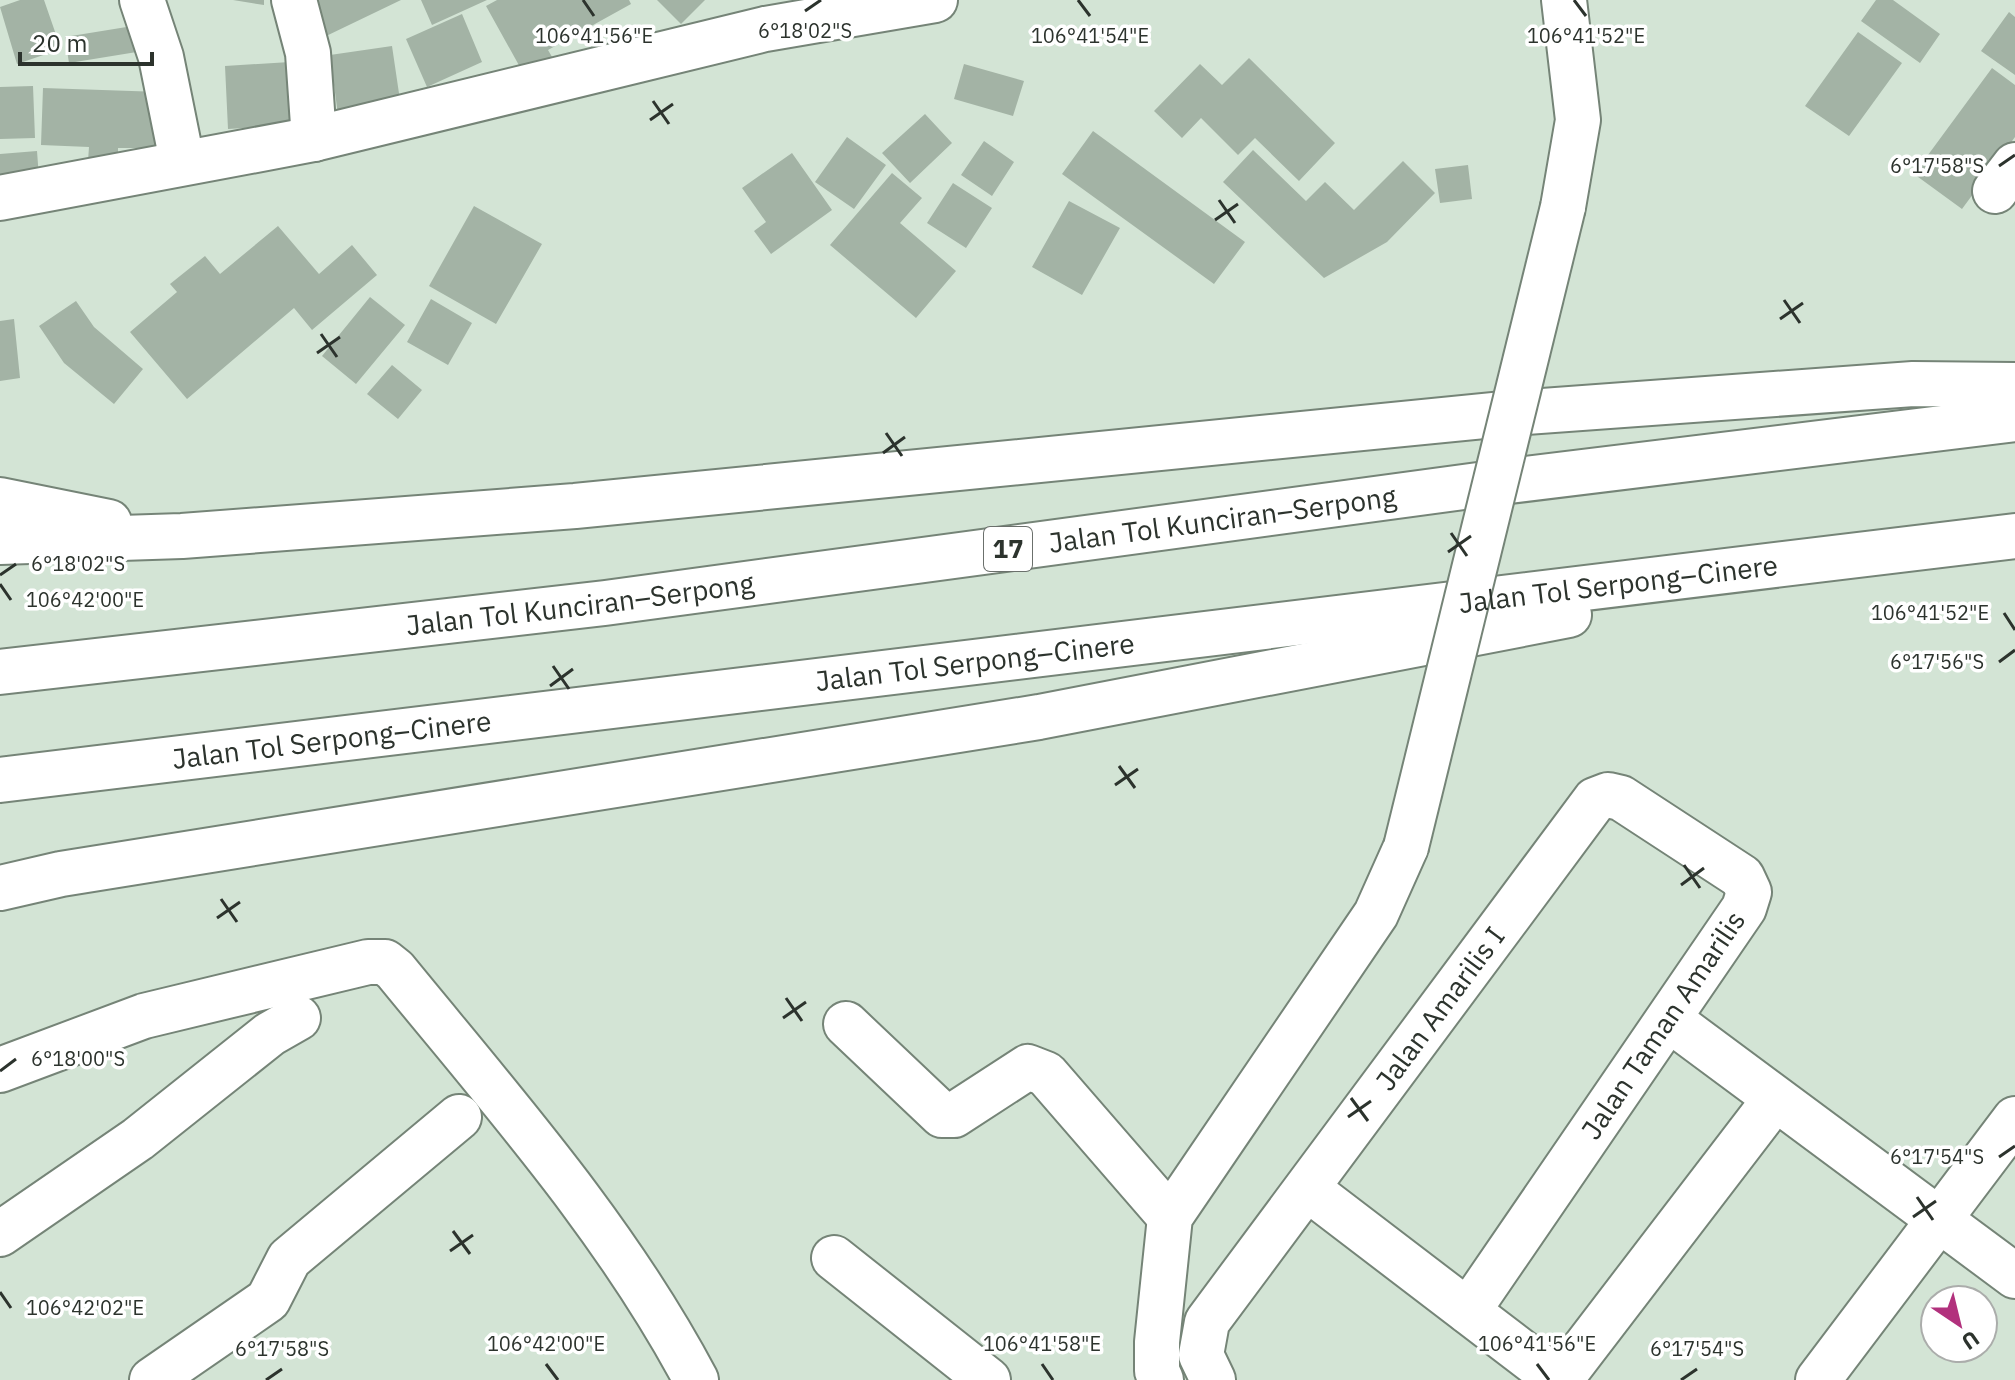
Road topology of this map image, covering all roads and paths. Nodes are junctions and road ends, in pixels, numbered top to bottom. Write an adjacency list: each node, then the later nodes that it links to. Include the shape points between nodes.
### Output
1 (142, 0): 7 (main road, via 161,57)
2 (294, 0): 6 (main road, via 308,53)
3 (935, 0): 5 (main road)
4 (1564, 0): 28 (main road, bridge, via 1578,120 1563,207 1406,847 1376,914)
5 (765, 15): 6 (main road)
6 (314, 139): 7 (main road)
7 (182, 161): 8 (main road)
8 (0, 198)
9 (2015, 385): 12 (main road, via 1913,384 1514,413 575,506)
10 (2015, 419): 16 (main road, Jalan Tol Kunciran–Serpong / 17, via 1493,483 605,603)
11 (0, 500): 12 (main road)
12 (182, 536): 14 (main road)
13 (2015, 536): 15 (main road)
14 (0, 542)
15 (1948, 542): 17 (main road, Jalan Tol Serpong–Cinere); 19 (main road, via 1039,717 93,868)
16 (0, 672)
17 (0, 780)
18 (1595, 800): 21 (main road, Jalan Taman Amarilis, via 1621,798 1742,877 1749,892 1744,908); 27 (main road, Jalan Amarilis I)
19 (0, 888)
20 (298, 1018): 30 (main road, via 270,1034 138,1139)
21 (1670, 1020): 24 (main road); 33 (main road, Jalan Taman Amarilis)
22 (846, 1024): 28 (main road, via 942,1115 954,1115 1028,1067 1046,1074)
23 (0, 1070): 36 (main road, via 144,1016 385,962 578,1195 663,1317)
24 (1775, 1099): 29 (main road); 39 (main road)
25 (459, 1117): 35 (main road, via 289,1259 268,1300)
26 (2015, 1119): 29 (main road)
27 (1308, 1189): 33 (main road); 38 (main road, Jalan Amarilis I, via 1207,1322 1201,1355)
28 (1170, 1217): 34 (main road)
29 (1939, 1220): 32 (main road); 40 (main road)
30 (1, 1232)
31 (834, 1258): 37 (main road)
32 (2015, 1276)
33 (1468, 1311): 39 (main road)
34 (1156, 1377)
35 (152, 1380)
36 (696, 1380)
37 (988, 1380)
38 (1213, 1380)
39 (1559, 1380)
40 (1818, 1380)

